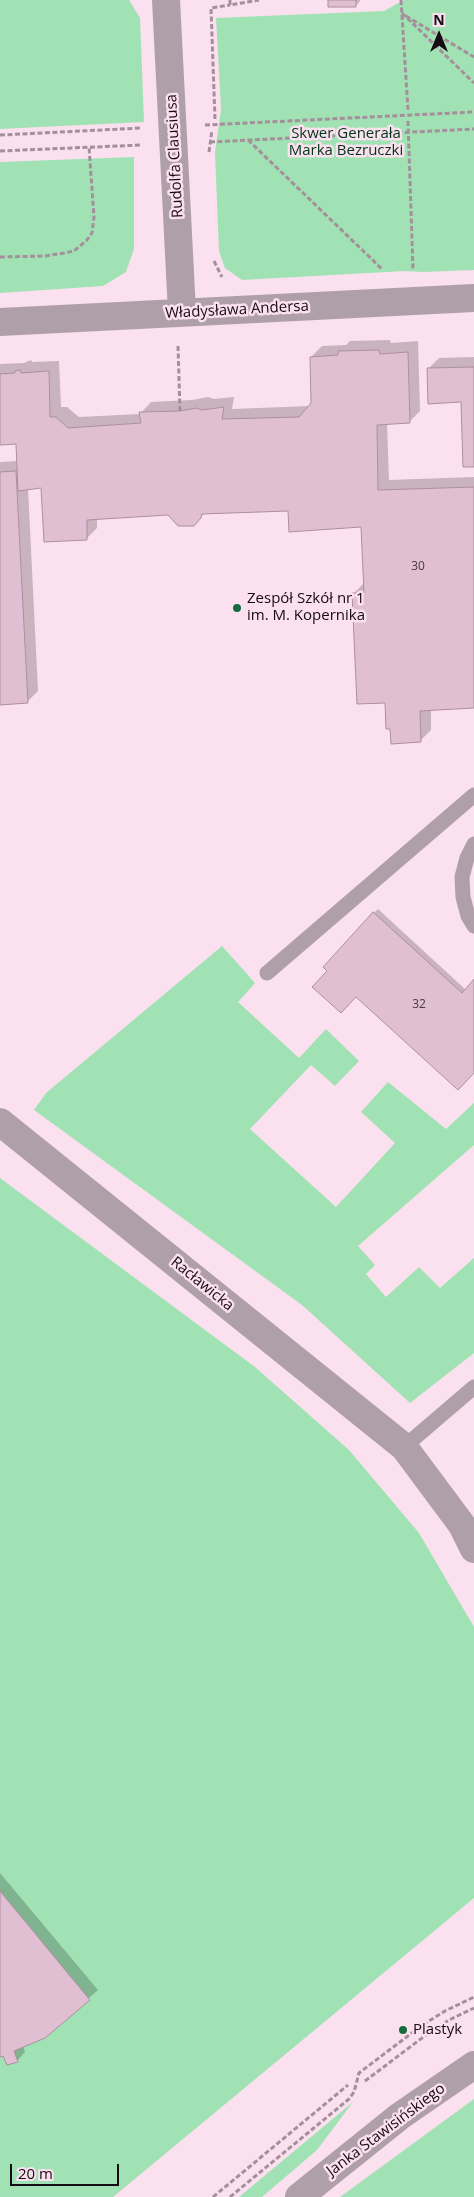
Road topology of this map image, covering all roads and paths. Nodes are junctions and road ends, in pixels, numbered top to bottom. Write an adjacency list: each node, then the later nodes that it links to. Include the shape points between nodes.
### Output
1 (166, 0): 35 (street, Rudolfa Clausiusa)
2 (230, 0): 5 (path)
3 (259, 0): 5 (path)
4 (401, 0): 6 (path)
5 (230, 5): 11 (path, via 211,8)
6 (402, 13): 7 (path); 8 (path); 9 (path)
7 (474, 57)
8 (474, 82)
9 (408, 110)
10 (474, 112): 13 (path)
11 (214, 120)
12 (408, 121): 17 (path)
13 (199, 126)
14 (148, 128): 18 (path)
15 (474, 129): 17 (path)
16 (212, 130): 21 (path)
17 (409, 132): 19 (path); 32 (path)
18 (0, 134)
19 (247, 140): 21 (path); 30 (path)
20 (205, 142): 21 (path)
21 (210, 142): 27 (path)
22 (141, 145): 23 (path); 24 (path); 26 (path)
23 (148, 145)
24 (88, 147): 25 (path); 29 (path, via 94,217 88,240 74,251 64,253)
25 (0, 151)
26 (141, 152)
27 (209, 158)
28 (212, 254): 31 (path)
29 (0, 257)
30 (386, 274)
31 (223, 278)
32 (413, 280)
33 (474, 298): 35 (street, Władysława Andersa)
34 (0, 322): 35 (street, Władysława Andersa)
35 (180, 325): 36 (path)
36 (180, 411)
37 (474, 795): 40 (lane)
38 (474, 844): 39 (lane, via 466,858 462,877 463,897)
39 (474, 926)
40 (267, 973)
41 (0, 1122): 43 (street, Racławicka)
42 (474, 1387): 43 (lane)
43 (404, 1446): 44 (street, Racławicka, via 462,1525)
44 (474, 1549)
45 (474, 1997): 51 (path, via 445,2010 358,2073 349,2099)
46 (474, 2008): 48 (path, via 426,2035)
47 (474, 2066): 52 (street, Janka Stawisińskiego, via 400,2116)
48 (365, 2081)
49 (348, 2085): 50 (path)
50 (213, 2197)
51 (230, 2197)
52 (299, 2197)

